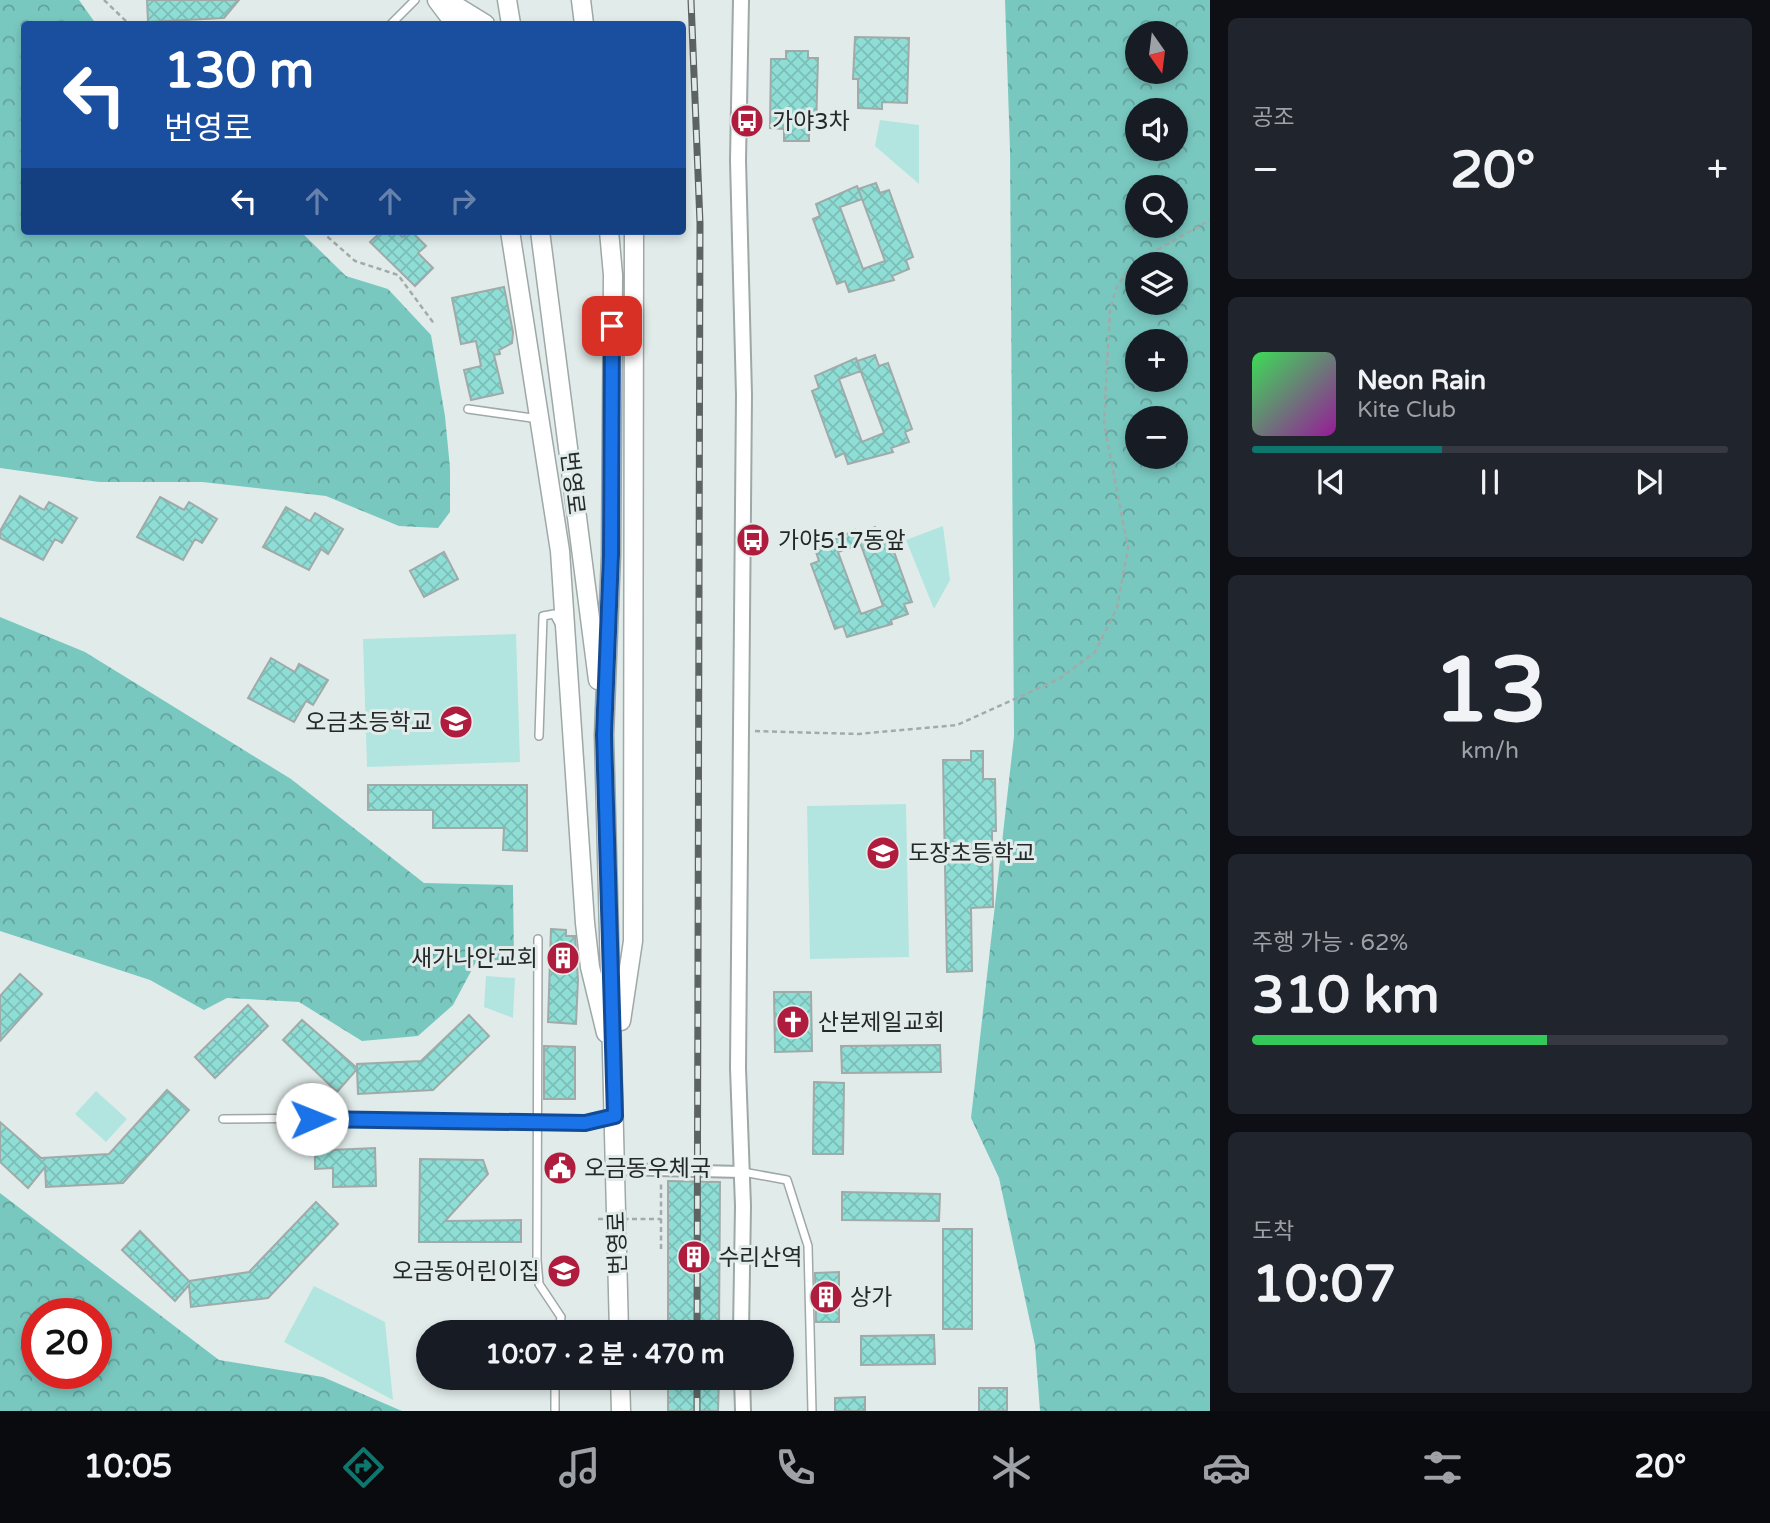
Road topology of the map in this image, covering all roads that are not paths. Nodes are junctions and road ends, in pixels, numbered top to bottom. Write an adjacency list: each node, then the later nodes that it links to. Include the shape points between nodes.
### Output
1 (415, 0): 7 (lane)
2 (437, 0): 8 (street)
3 (446, 0): 9 (street)
4 (507, 0): 10 (street)
5 (581, 0): 11 (street)
6 (741, 0): 27 (street, via 738,160 744,395 738,1068)
7 (394, 21)
8 (453, 21)
9 (480, 21)
10 (510, 21)
11 (584, 21)
12 (511, 235): 17 (street)
13 (541, 235): 19 (street, 번영로)
14 (609, 235): 19 (street, 번영로, via 611,542)
15 (634, 235): 22 (street, via 633,941)
16 (468, 409): 17 (lane)
17 (539, 419): 18 (street, via 560,551)
18 (567, 638): 20 (lane, via 554,614 543,616); 22 (street, via 585,923 590,967)
19 (604, 735): 22 (street, 번영로)
20 (539, 736)
21 (538, 939): 25 (lane)
22 (615, 1070): 23 (street, 번영로)
23 (615, 1116): 25 (lane, via 585,1123); 26 (street, 번영로)
24 (223, 1119): 25 (lane)
25 (539, 1121): 28 (lane, via 537,1260 540,1284)
26 (615, 1169): 27 (street); 29 (street, 번영로)
27 (742, 1172): 30 (street); 37 (lane, via 787,1180 808,1246)
28 (561, 1320)
29 (619, 1320)
30 (741, 1320)
31 (555, 1390): 34 (lane)
32 (620, 1390): 35 (street)
33 (742, 1390): 36 (street)
34 (555, 1411)
35 (621, 1411)
36 (743, 1411)
37 (812, 1411)

